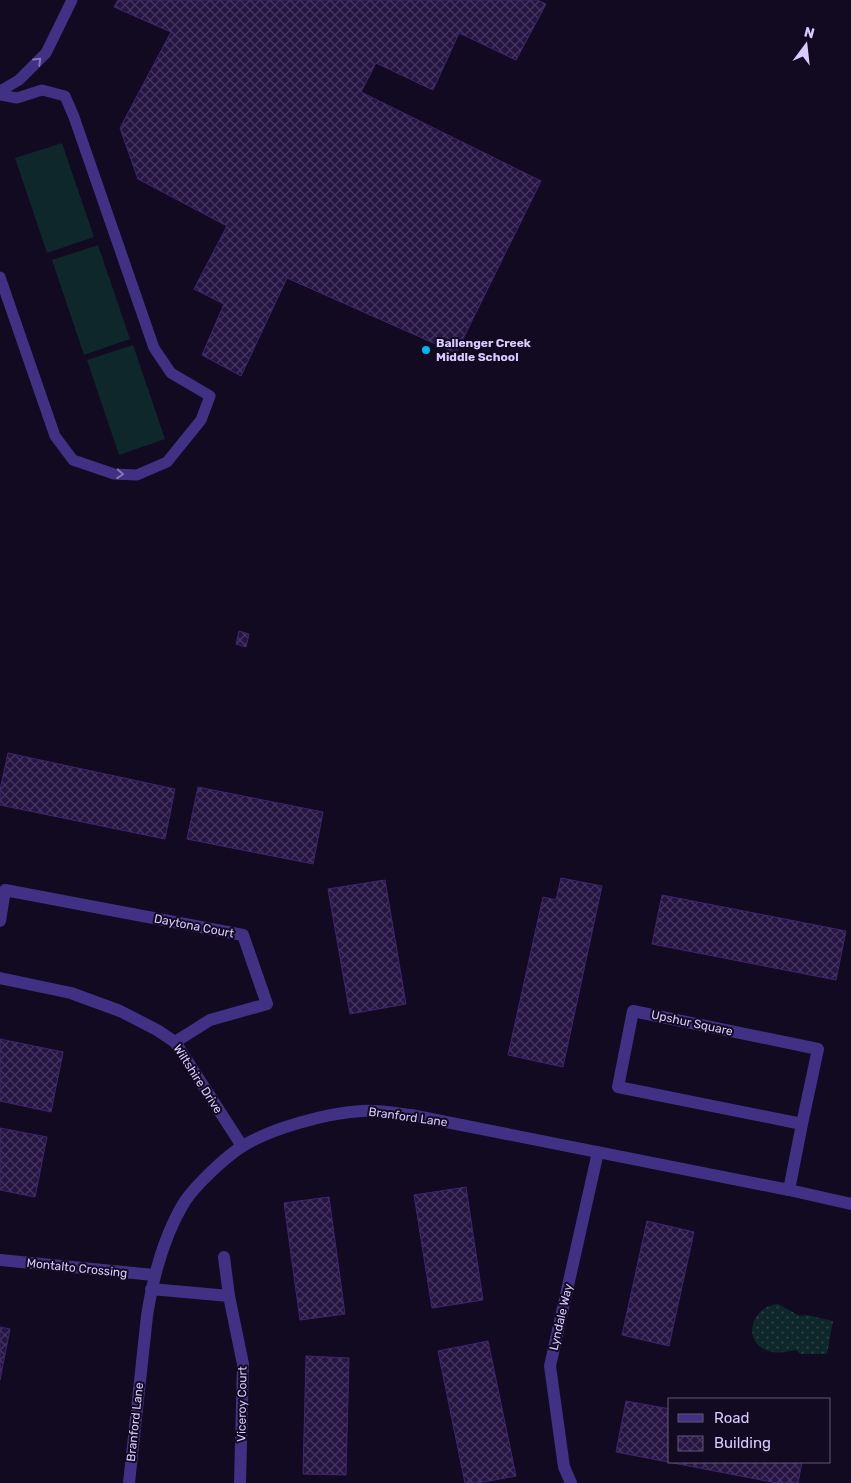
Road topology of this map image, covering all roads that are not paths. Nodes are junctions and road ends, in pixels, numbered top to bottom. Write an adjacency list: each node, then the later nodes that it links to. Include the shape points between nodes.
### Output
1 (72, 0): 2 (lane, one-way to 1, via 19,80 46,53)
2 (0, 93): 3 (lane, one-way to 2, via 55,436 73,460 114,474 137,474 166,462 201,420 210,396 171,373 154,348 65,96 42,90 17,98)
3 (0, 277)
4 (0, 921): 6 (street, Daytona Court, via 6,890 243,935 268,1004 210,1020)
5 (0, 978): 6 (street, Wiltshire Drive, via 71,993 120,1011)
6 (175, 1042): 8 (street, Wiltshire Drive)
7 (802, 1124): 7 (street, Upshur Square, via 818,1049 634,1011 618,1087); 10 (street, Upshur Square)
8 (242, 1146): 9 (street, Branford Lane, via 279,1130 362,1111 411,1115); 14 (street, Branford Lane, via 218,1166 186,1201)
9 (598, 1152): 10 (street, Branford Lane); 19 (street, Lyndale Way, via 550,1366 564,1467)
10 (789, 1190): 11 (street, Branford Lane)
11 (851, 1204)
12 (224, 1257): 16 (street, Viceroy Court)
13 (0, 1260): 14 (street, Montalto Crossing)
14 (154, 1275): 15 (street, Branford Lane)
15 (151, 1289): 16 (street); 17 (street, Branford Lane)
16 (229, 1296): 18 (street, Viceroy Court, via 243,1364)
17 (129, 1483)
18 (240, 1483)
19 (570, 1483)

